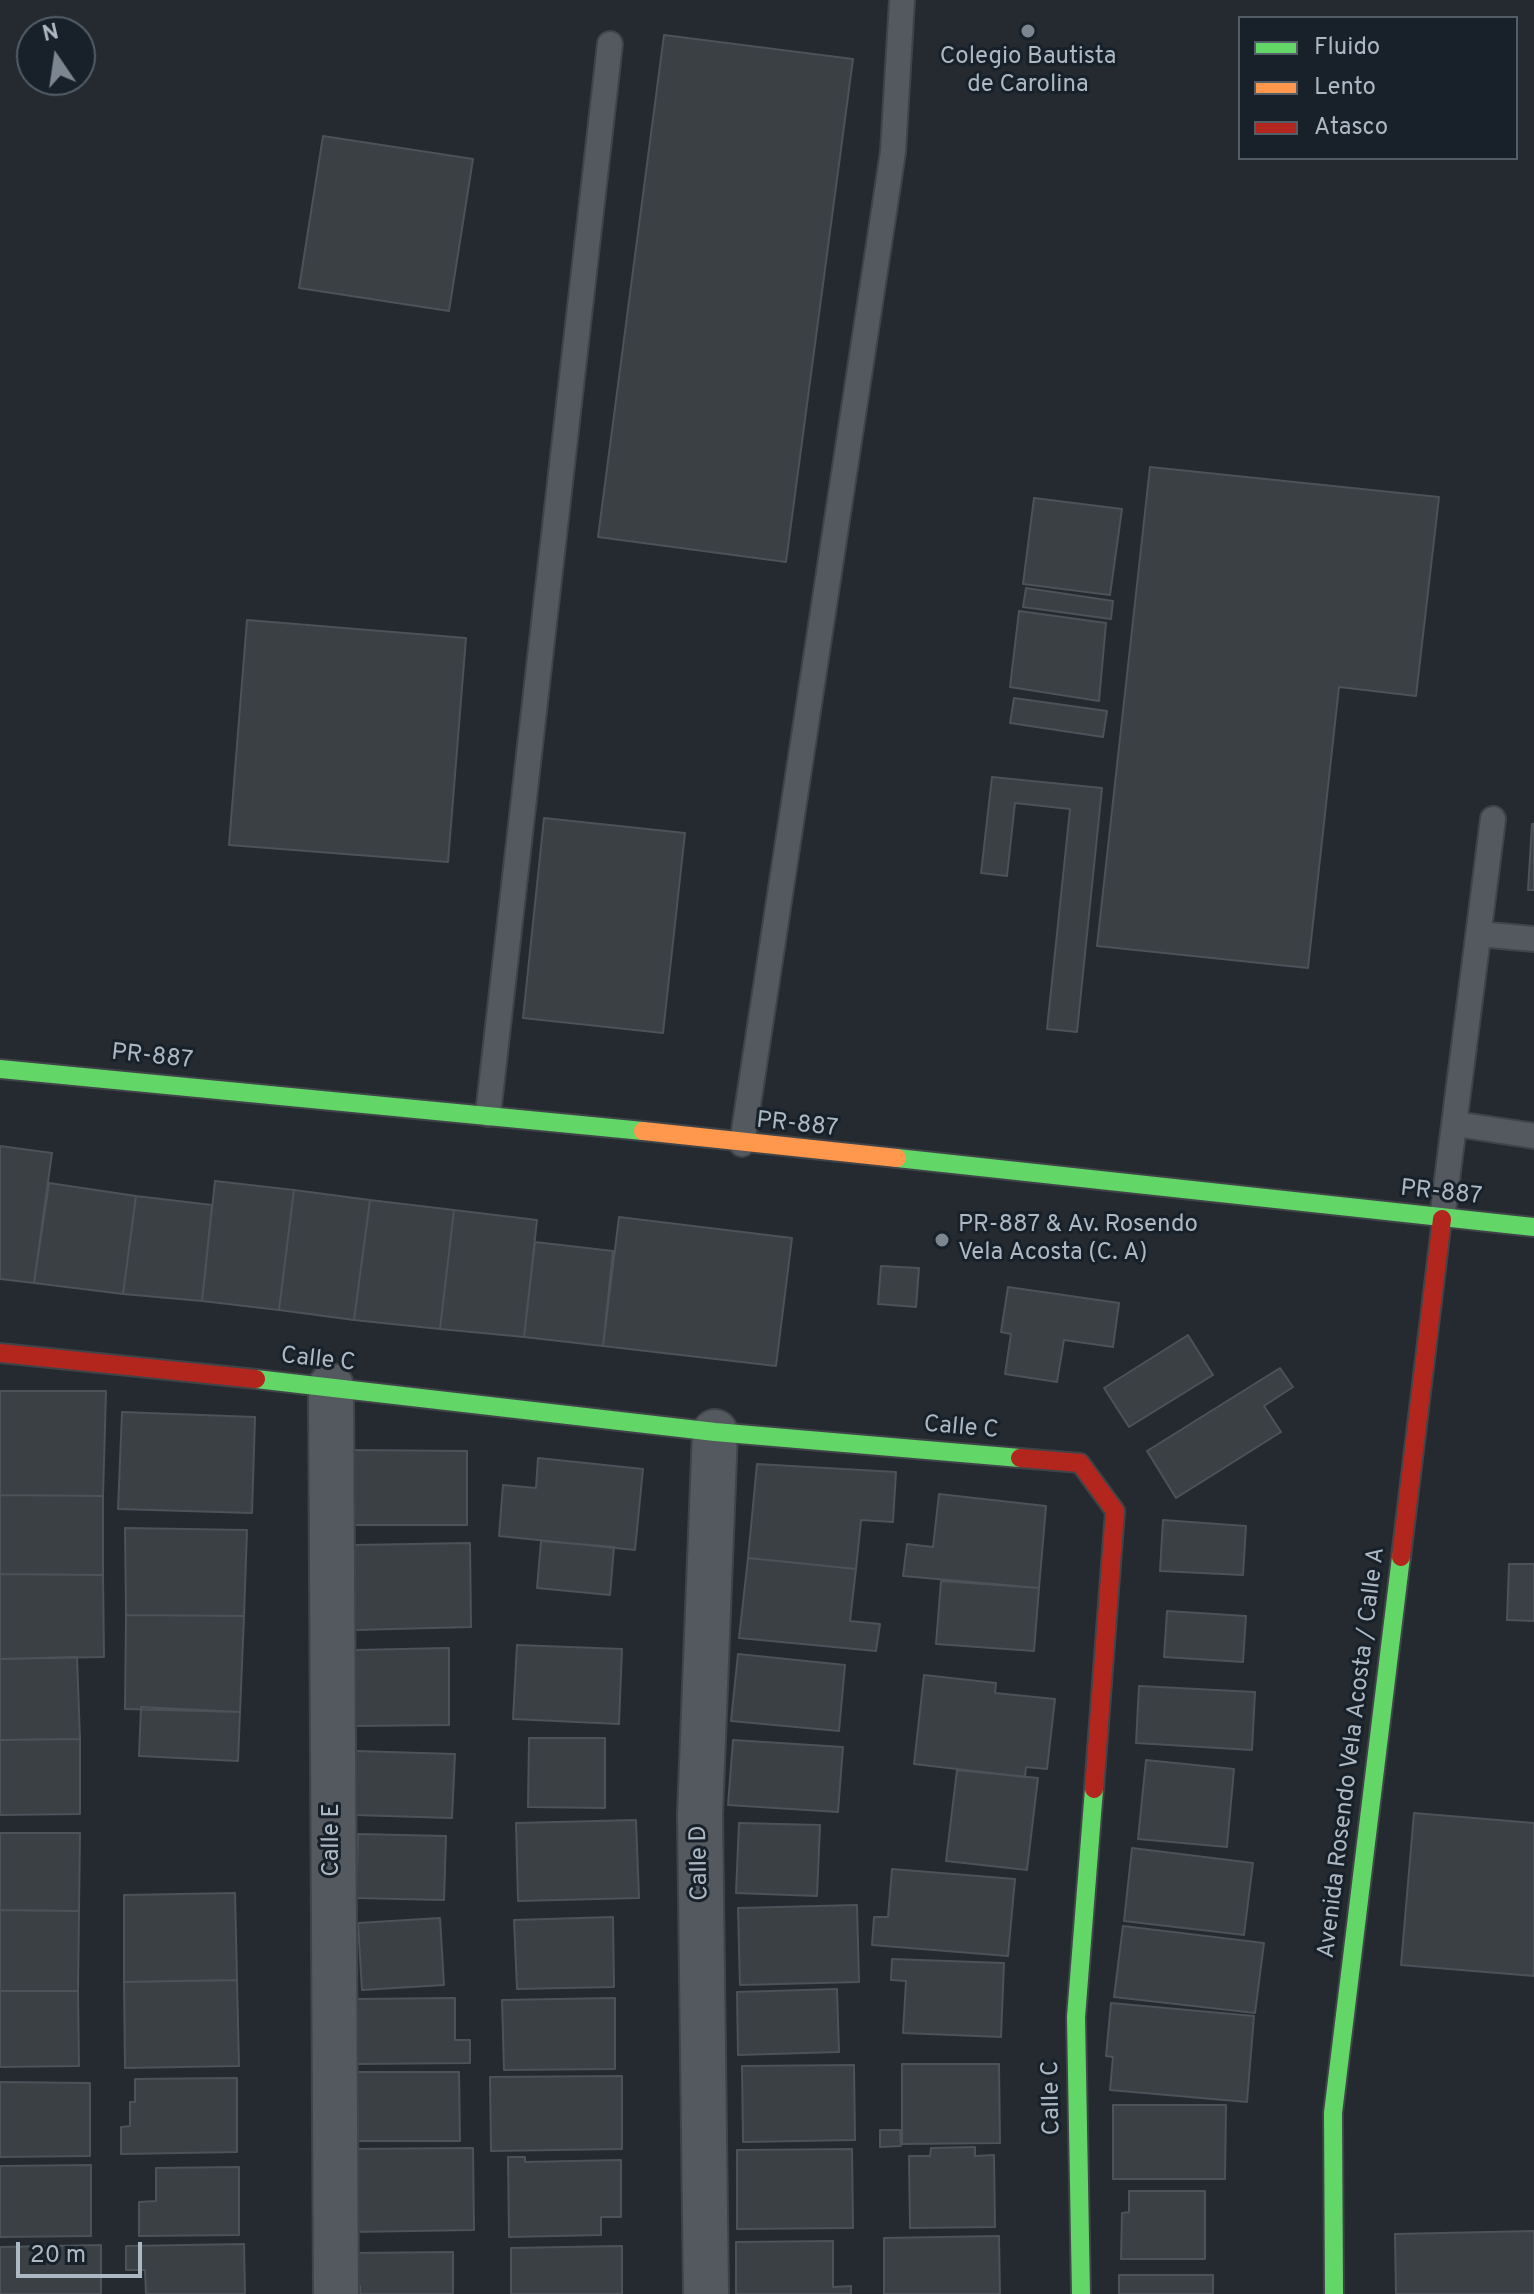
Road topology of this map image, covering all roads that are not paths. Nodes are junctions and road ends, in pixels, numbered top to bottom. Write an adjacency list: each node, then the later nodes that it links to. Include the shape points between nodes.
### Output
1 (902, 0): 12 (lane, via 893,152)
2 (610, 44): 9 (lane)
3 (1493, 819): 4 (lane)
4 (1479, 934): 5 (lane); 10 (lane)
5 (1534, 939)
6 (0, 1055): 8 (street, PR-887)
7 (0, 1069): 8 (street, PR-887)
8 (55, 1073): 9 (street, PR-887)
9 (488, 1114): 12 (street, PR-887)
10 (1456, 1124): 11 (lane); 13 (lane)
11 (1534, 1136)
12 (742, 1144): 13 (street, PR-887)
13 (1442, 1219): 14 (street, PR-887); 21 (street, Avenida Rosendo Vela Acosta / Calle A, via 1333,2113)
14 (1534, 1227)
15 (0, 1353): 16 (street, Calle C)
16 (331, 1386): 17 (street, Calle C); 18 (street, Calle E)
17 (715, 1432): 19 (street, Calle D, via 700,1814); 20 (street, Calle C, via 1080,1463 1115,1511 1076,2017)
18 (336, 2294)
19 (706, 2294)
20 (1081, 2294)
21 (1334, 2294)

